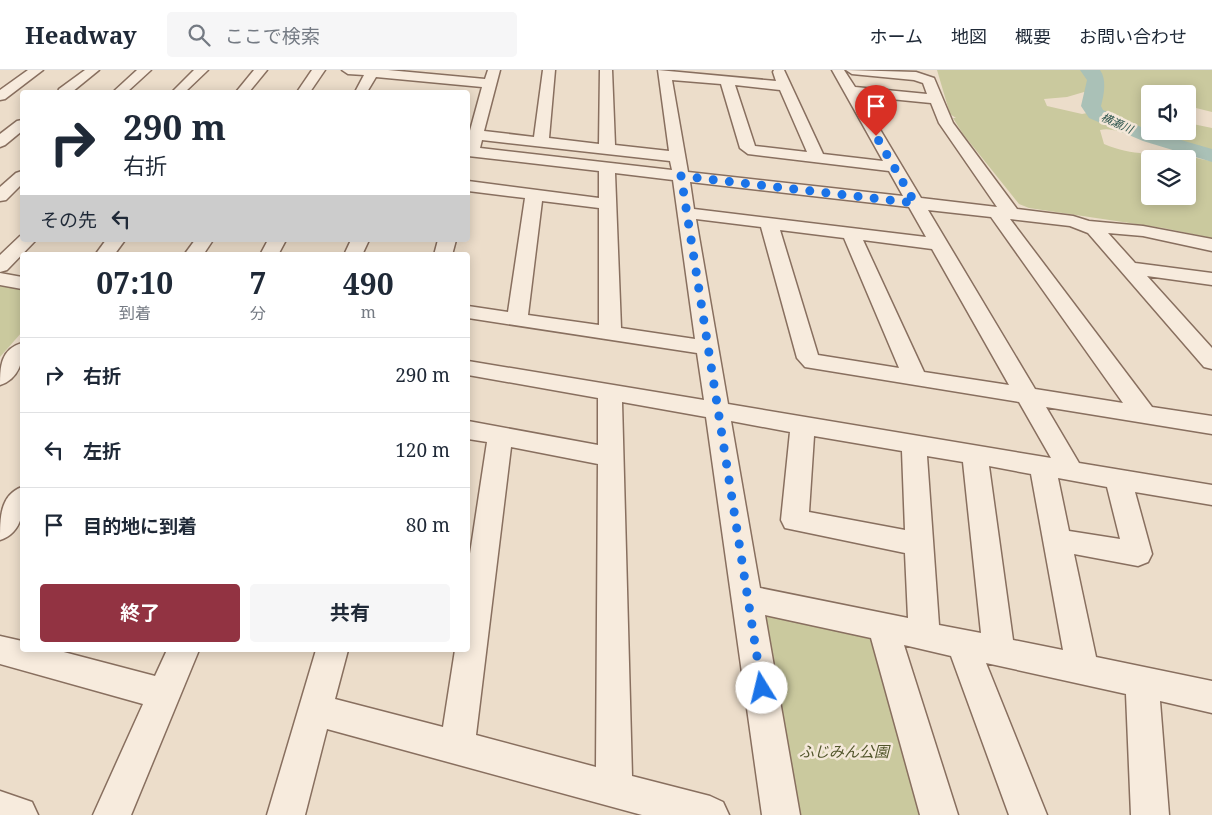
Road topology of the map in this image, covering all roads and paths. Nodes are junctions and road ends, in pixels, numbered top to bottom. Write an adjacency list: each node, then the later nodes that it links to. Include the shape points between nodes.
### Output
1 (37, 70): 30 (street)
2 (93, 70): 22 (street)
3 (146, 70): 23 (street)
4 (202, 70): 24 (street)
5 (261, 70): 25 (street)
6 (319, 70): 26 (street)
7 (348, 70): 14 (street)
8 (494, 70): 20 (street)
9 (549, 70): 36 (street)
10 (606, 70): 38 (street)
11 (778, 70): 21 (street)
12 (838, 70): 29 (street)
13 (852, 70): 15 (street)
14 (373, 71): 17 (street); 27 (street)
15 (882, 71): 18 (street)
16 (665, 73): 19 (street); 40 (street)
17 (431, 74): 20 (street); 28 (street)
18 (930, 76): 31 (street)
19 (727, 81): 21 (street); 39 (street, via 748,148)
20 (490, 84): 34 (street)
21 (785, 86): 39 (street)
22 (67, 90)
23 (122, 90)
24 (180, 90)
25 (244, 90)
26 (304, 90)
27 (362, 90)
28 (424, 90)
29 (850, 91): 31 (street); 41 (street)
30 (0, 96): 32 (street)
31 (935, 99): 51 (street, via 943,118)
32 (20, 100)
33 (20, 126): 35 (street)
34 (476, 135): 36 (street); 37 (street)
35 (0, 142)
36 (541, 142): 38 (street)
37 (470, 151): 38 (street)
38 (607, 158): 40 (street); 49 (street)
39 (817, 158): 41 (street)
40 (679, 166): 48 (street); 50 (street)
41 (894, 166): 48 (street)
42 (0, 179): 43 (street)
43 (20, 180)
44 (20, 181): 47 (street)
45 (470, 186): 46 (street)
46 (534, 194): 49 (street); 67 (street)
47 (0, 196)
48 (915, 203): 51 (street); 58 (street)
49 (608, 204): 68 (street)
50 (687, 213): 52 (street); 69 (street)
51 (1003, 213): 53 (street, via 1073,221); 78 (street)
52 (769, 223): 54 (street); 74 (street, via 809,360)
53 (1088, 226): 57 (street, via 1143,231); 62 (street)
54 (851, 233): 58 (street); 74 (street)
55 (25, 242): 61 (street)
56 (114, 242): 59 (street)
57 (1204, 243): 60 (street)
58 (939, 244): 76 (street)
59 (106, 252)
60 (1212, 257)
61 (0, 266)
62 (1129, 268): 64 (street); 71 (street)
63 (0, 279): 65 (street)
64 (1212, 279)
65 (20, 283)
66 (470, 312): 67 (street)
67 (517, 319): 68 (street)
68 (610, 333): 69 (street)
69 (708, 348): 77 (street)
70 (20, 352): 73 (street)
71 (1212, 362)
72 (470, 368): 75 (street)
73 (0, 377)
74 (915, 378): 76 (street)
75 (610, 393): 77 (street); 85 (street)
76 (1027, 396): 78 (street); 87 (street)
77 (718, 411): 79 (street); 94 (street)
78 (1144, 414): 80 (street)
79 (802, 425): 83 (street); 93 (street, via 795,520)
80 (1212, 425)
81 (470, 430): 82 (street)
82 (500, 436): 85 (street); 108 (street)
83 (914, 444): 84 (street); 93 (street)
84 (975, 455): 86 (street); 101 (street)
85 (611, 457): 109 (street)
86 (1042, 466): 87 (street); 92 (street)
87 (1071, 471): 88 (street)
88 (1118, 479): 89 (street); 92 (street, via 1138,554)
89 (1212, 496)
90 (20, 500): 91 (street)
91 (0, 529)
92 (1057, 540): 103 (street)
93 (919, 544): 96 (street)
94 (747, 598): 95 (street); 115 (street)
95 (883, 627): 96 (street); 116 (street)
96 (924, 636): 97 (street)
97 (962, 644): 101 (street); 117 (street)
98 (0, 650): 102 (street)
99 (182, 652): 105 (street)
100 (331, 652): 107 (street)
101 (999, 652): 103 (street)
102 (33, 654): 105 (street)
103 (1082, 669): 104 (street)
104 (1142, 682): 106 (street); 118 (street)
105 (164, 694): 112 (street)
106 (1212, 697)
107 (316, 710): 108 (street); 113 (street)
108 (457, 748): 109 (street)
109 (614, 789): 114 (street)
110 (0, 809): 111 (street)
111 (19, 815)
112 (112, 815)
113 (286, 815)
114 (710, 815)
115 (782, 815)
116 (939, 815)
117 (1028, 815)
118 (1150, 815)

